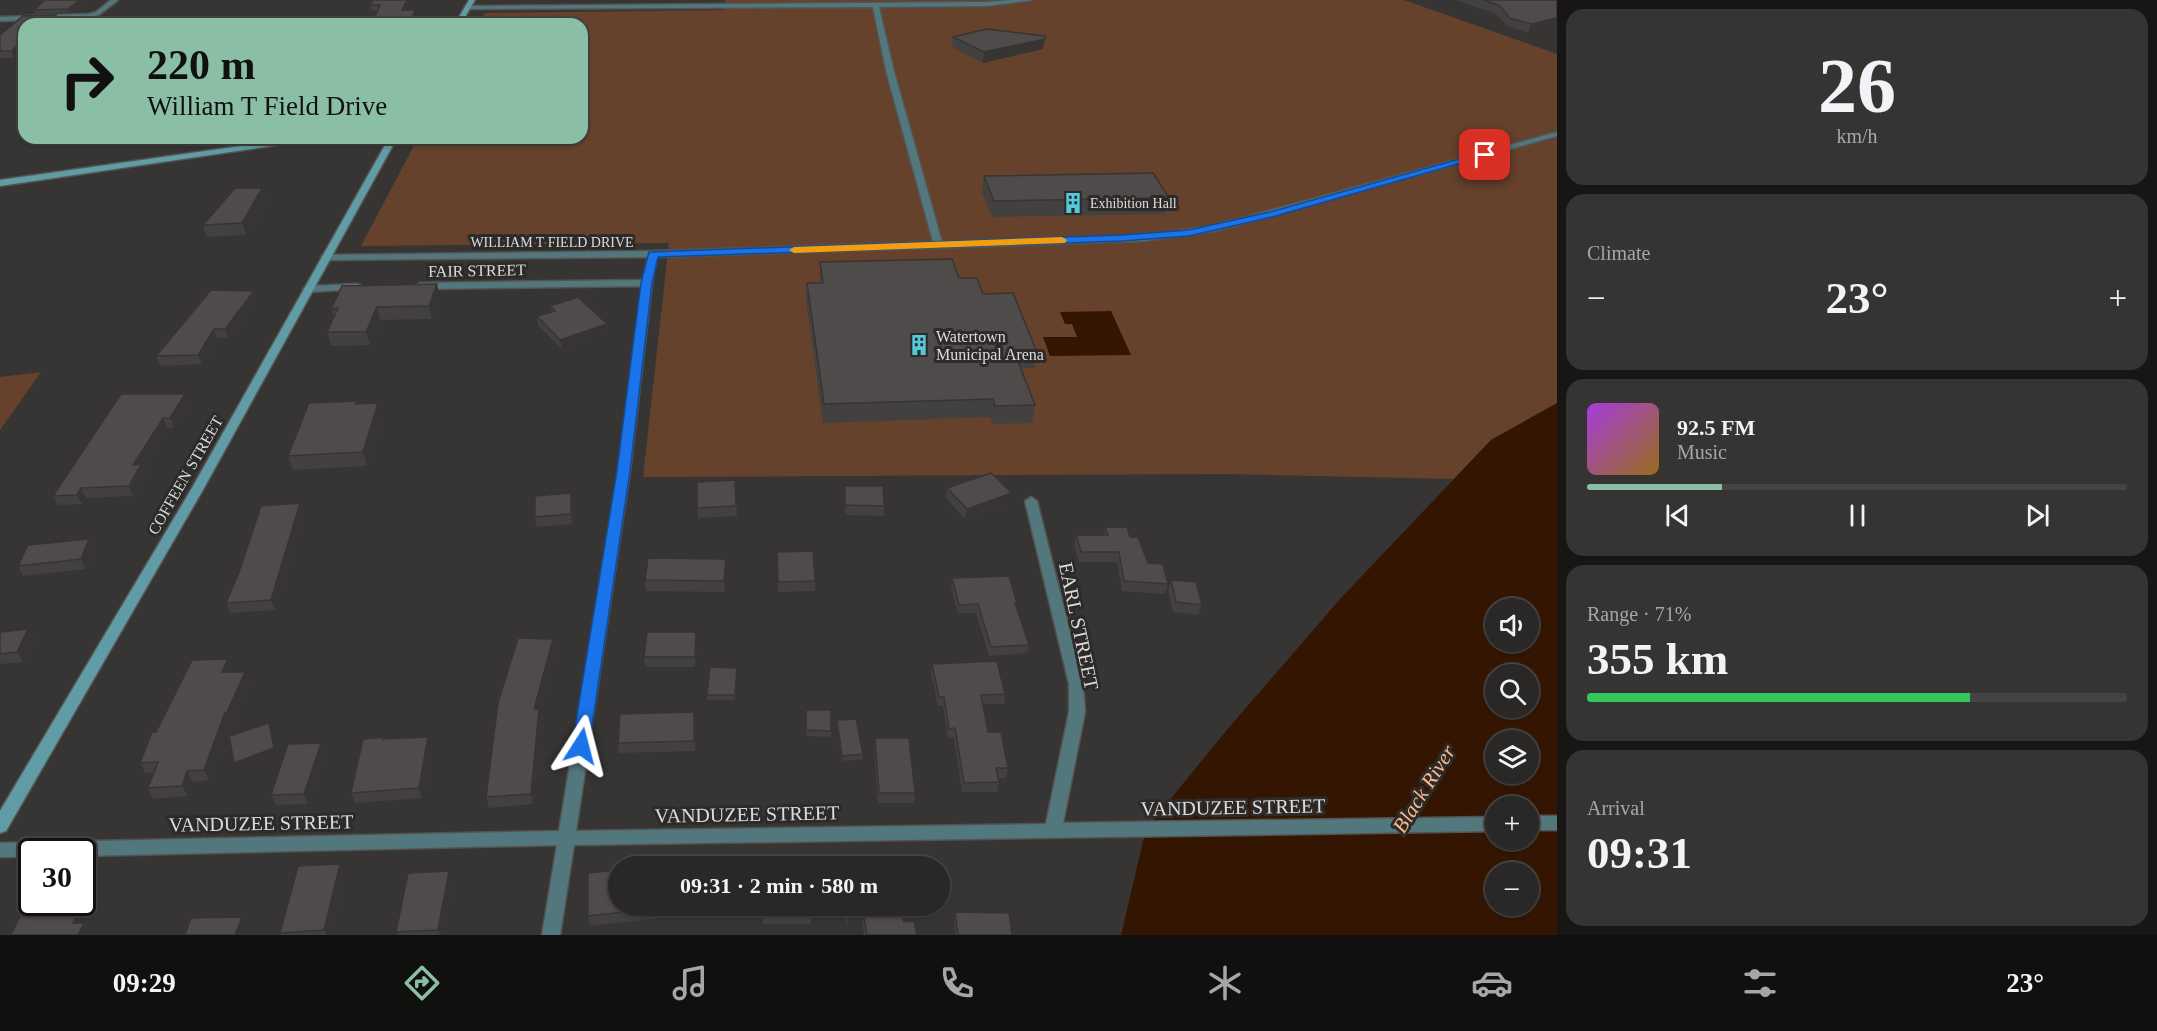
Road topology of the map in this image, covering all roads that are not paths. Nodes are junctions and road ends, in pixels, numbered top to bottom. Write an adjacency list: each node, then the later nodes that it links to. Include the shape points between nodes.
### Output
1 (115, 0): 7 (street, via 99,14 90,16)
2 (472, 0): 5 (main road)
3 (1030, 0): 4 (street)
4 (876, 5): 5 (street); 14 (street)
5 (467, 7): 8 (main road)
6 (18, 18): 9 (street)
7 (30, 18)
8 (461, 18)
9 (0, 19)
10 (1557, 134): 14 (street, WILLIAM T FIELD DRIVE, via 1213,230 1145,237)
11 (270, 144): 13 (main road)
12 (390, 144): 16 (main road, COFFEEN STREET)
13 (0, 183)
14 (938, 245): 15 (street, WILLIAM T FIELD DRIVE)
15 (653, 254): 16 (street, WILLIAM T FIELD DRIVE); 17 (street)
16 (326, 257): 20 (main road, COFFEEN STREET)
17 (647, 283): 18 (street, FAIR STREET); 27 (street, via 624,471)
18 (410, 286)
19 (364, 287): 20 (street)
20 (308, 288): 25 (main road, COFFEEN STREET, via 198,488)
21 (1030, 501): 26 (street, EARL STREET, via 1076,684 1077,712)
22 (1539, 823): 23 (street)
23 (1557, 823)
24 (1485, 824): 26 (street, VANDUZEE STREET)
25 (0, 826)
26 (1053, 831): 27 (street, VANDUZEE STREET)
27 (566, 838): 28 (street, VANDUZEE STREET); 29 (street)
28 (0, 849)
29 (551, 935)

